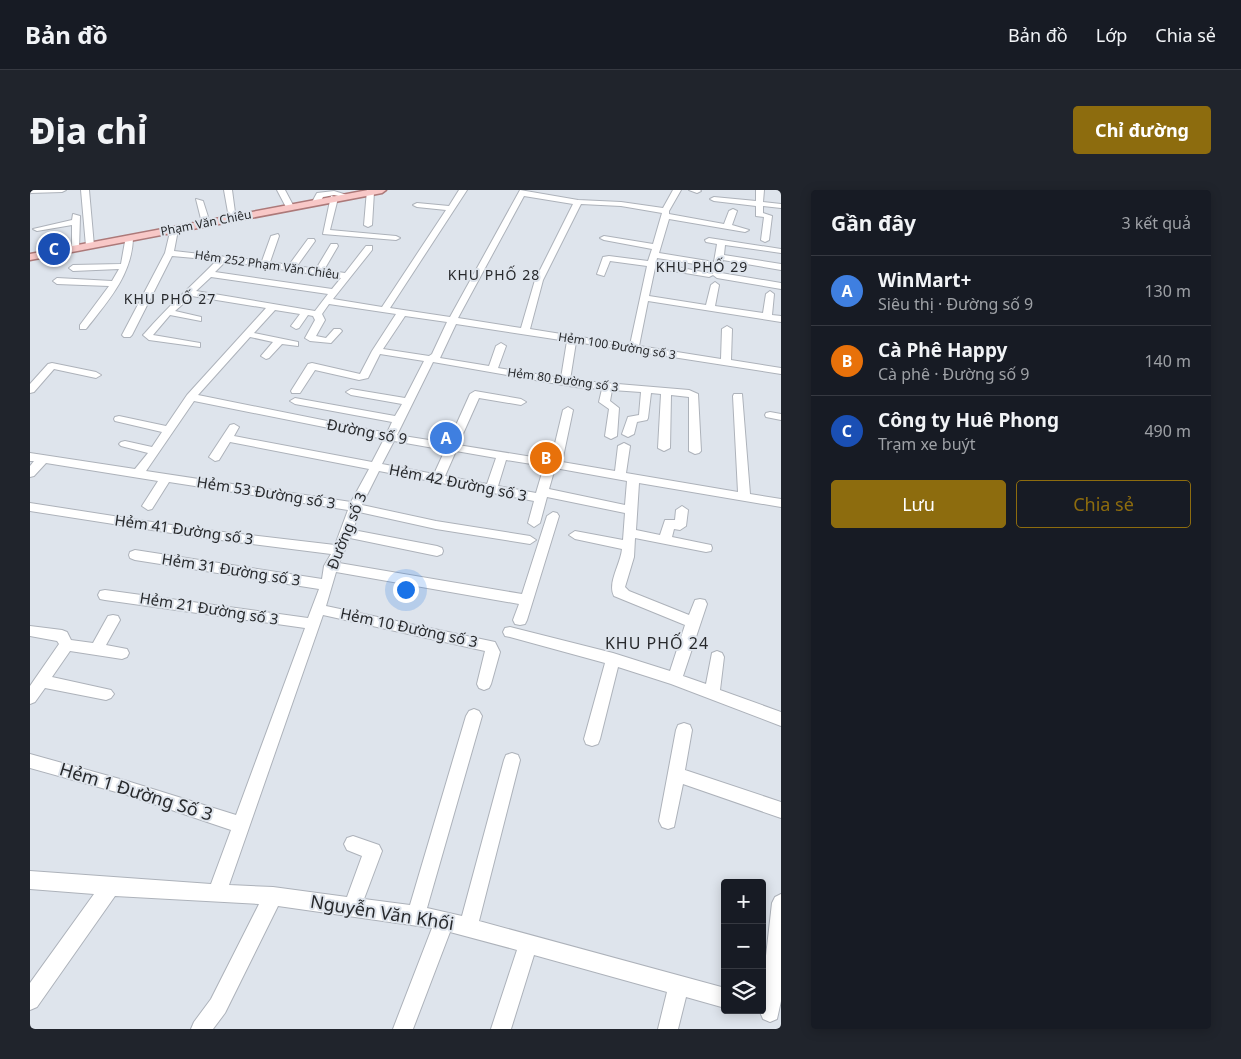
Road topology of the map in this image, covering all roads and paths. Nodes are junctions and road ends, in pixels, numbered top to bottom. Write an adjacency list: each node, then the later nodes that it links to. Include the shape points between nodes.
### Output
1 (62, 190): 11 (street)
2 (85, 190): 42 (street)
3 (228, 190): 27 (street)
4 (281, 190): 23 (street)
5 (382, 190): 12 (main road, Phạm Văn Chiêu)
6 (463, 190): 24 (street)
7 (677, 190): 26 (street)
8 (693, 190): 9 (street)
9 (696, 190)
10 (760, 190): 20 (street)
11 (30, 191)
12 (370, 192): 14 (main road, Phạm Văn Chiêu); 29 (street)
13 (523, 192): 19 (street); 80 (street, Đường số 3)
14 (346, 196): 15 (main road, Phạm Văn Chiêu); 18 (street, via 334,192 320,195)
15 (334, 198): 18 (main road, Phạm Văn Chiêu); 36 (street, via 326,232)
16 (714, 199): 20 (street)
17 (198, 201): 28 (street)
18 (316, 202): 23 (main road, Phạm Văn Chiêu)
19 (578, 202): 26 (street, via 621,204); 85 (street, via 539,280)
20 (760, 204): 22 (street); 39 (street, via 759,214 768,216)
21 (417, 205): 24 (street)
22 (781, 206)
23 (290, 207): 27 (main road, Phạm Văn Chiêu)
24 (452, 208): 72 (street)
25 (733, 211): 30 (street)
26 (665, 214): 30 (street); 50 (street)
27 (233, 218): 28 (main road, Phạm Văn Chiêu)
28 (206, 223): 32 (main road, Phạm Văn Chiêu)
29 (368, 225)
30 (727, 226): 33 (street)
31 (37, 229): 44 (street, via 76,219)
32 (174, 230): 35 (main road, Phạm Văn Chiêu); 47 (street)
33 (745, 230)
34 (275, 236): 52 (street)
35 (129, 238): 42 (main road, Phạm Văn Chiêu); 53 (street, via 130,249)
36 (396, 238)
37 (604, 238): 50 (street)
38 (709, 240): 41 (street)
39 (765, 240)
40 (311, 241): 54 (street)
41 (721, 242): 46 (street); 51 (street)
42 (90, 246): 44 (main road, Phạm Văn Chiêu)
43 (334, 246): 57 (street)
44 (76, 248): 48 (main road, Phạm Văn Chiêu)
45 (370, 248): 60 (street)
46 (781, 251)
47 (169, 252): 49 (street, Hẻm 252 Phạm Văn Chiêu); 87 (street)
48 (30, 257)
49 (224, 258): 52 (street, Hẻm 252 Phạm Văn Chiêu); 58 (street)
50 (653, 258): 51 (street); 59 (street, via 609,258); 61 (street); 68 (street)
51 (719, 261): 55 (street); 61 (street)
52 (265, 264): 54 (street, Hẻm 252 Phạm Văn Chiêu)
53 (123, 266): 56 (street); 63 (street)
54 (292, 267): 57 (street, Hẻm 252 Phạm Văn Chiêu)
55 (781, 267)
56 (73, 268)
57 (319, 271): 60 (street, Hẻm 252 Phạm Văn Chiêu)
58 (208, 274): 65 (street); 66 (street)
59 (601, 274)
60 (348, 276): 65 (street, Hẻm 252 Phạm Văn Chiêu)
61 (714, 278): 64 (street); 71 (street)
62 (57, 281): 63 (street)
63 (116, 284): 82 (street)
64 (781, 286)
65 (334, 292): 69 (street, Hẻm 252 Phạm Văn Chiêu)
66 (190, 293): 70 (street); 73 (street)
67 (770, 294): 77 (street)
68 (645, 298): 71 (street); 93 (street)
69 (327, 301): 72 (street, Hẻm 252 Phạm Văn Chiêu); 76 (street)
70 (272, 307): 74 (street); 86 (street)
71 (710, 308): 77 (street)
72 (384, 311): 75 (street, Hẻm 252 Phạm Văn Chiêu)
73 (168, 312): 78 (street); 91 (street, via 148,335)
74 (306, 312): 76 (street); 81 (street)
75 (402, 313): 80 (street, Hẻm 252 Phạm Văn Chiêu); 94 (street)
76 (317, 314): 84 (street, via 320,320 310,338 328,341)
77 (767, 318): 79 (street)
78 (198, 319)
79 (781, 319)
80 (453, 320): 85 (street, Hẻm 100 Đường số 3); 96 (street, Đường số 3, via 436,356)
81 (296, 326)
82 (83, 327)
83 (728, 329): 97 (street)
84 (336, 331)
85 (525, 332): 88 (street, Hẻm 100 Đường số 3)
86 (247, 334): 89 (street); 108 (street)
87 (127, 335)
88 (572, 340): 93 (street, Hẻm 100 Đường số 3); 101 (street)
89 (280, 341): 90 (street); 95 (street)
90 (295, 344)
91 (198, 345)
92 (502, 346): 98 (street)
93 (634, 349): 97 (street, Hẻm 100 Đường số 3)
94 (377, 351): 96 (street, Hẻm 80 Đường số 3); 113 (street, via 364,376 312,366 295,396)
95 (266, 356)
96 (431, 359): 98 (street, Hẻm 80 Đường số 3); 109 (street, Đường số 3)
97 (726, 363): 99 (street, Hẻm 100 Đường số 3)
98 (493, 370): 101 (street, Hẻm 80 Đường số 3)
99 (781, 371)
100 (96, 375): 103 (street, via 52,366)
101 (566, 382): 102 (street, Hẻm 80 Đường số 3)
102 (607, 388): 104 (street, Hẻm 80 Đường số 3); 117 (street, via 603,400 614,408)
103 (30, 390)
104 (646, 391): 106 (street, Hẻm 80 Đường số 3); 116 (street, via 644,416 632,419)
105 (351, 392): 109 (street)
106 (666, 392): 123 (street); 125 (street, Hẻm 80 Đường số 3, via 694,396)
107 (738, 396): 139 (street)
108 (191, 397): 115 (street); 118 (street, Đường số 9)
109 (408, 402): 113 (street, Đường số 3)
110 (521, 402): 122 (street, via 475,394)
111 (568, 410): 130 (street)
112 (119, 419): 115 (street)
113 (399, 420): 118 (street, Đường số 3)
114 (234, 427): 119 (street)
115 (170, 430): 124 (street)
116 (628, 434)
117 (611, 436)
118 (391, 437): 122 (street, Đường số 9); 131 (street, Đường số 3)
119 (227, 438): 128 (street); 131 (street)
120 (125, 444): 124 (street)
121 (624, 446): 134 (street)
122 (453, 448): 126 (street, Đường số 9); 136 (street)
123 (664, 448)
124 (155, 451): 133 (street)
125 (695, 451)
126 (502, 456): 130 (street, Đường số 9); 137 (street)
127 (30, 457): 129 (street)
128 (215, 457)
129 (43, 459): 132 (street); 133 (street)
130 (553, 464): 134 (street, Đường số 9); 138 (street)
131 (376, 467): 136 (street, Hẻm 42 Đường số 3); 143 (street, Đường số 3)
132 (30, 474)
133 (138, 474): 135 (street)
134 (627, 476): 139 (street, Đường số 9); 144 (street)
135 (171, 479): 141 (street); 143 (street, Hẻm 53 Đường số 3)
136 (438, 479): 137 (street, Hẻm 42 Đường số 3)
137 (491, 488): 138 (street, Hẻm 42 Đường số 3)
138 (542, 495): 144 (street); 147 (street)
139 (744, 496): 140 (street, Đường số 9)
140 (781, 503)
141 (148, 506)
142 (30, 507): 154 (street, Hẻm 41 Đường số 3, via 197,533)
143 (355, 507): 148 (street, Đường số 3); 151 (street, Hẻm 53 Đường số 3, via 436,525)
144 (632, 510): 150 (street)
145 (682, 510): 152 (street, via 680,526 668,523)
146 (553, 516): 160 (street)
147 (534, 522)
148 (345, 533): 154 (street, Đường số 3); 155 (street)
149 (575, 535): 150 (street)
150 (630, 539): 152 (street); 164 (street, via 619,592)
151 (530, 540)
152 (665, 540): 153 (street)
153 (706, 548)
154 (339, 550): 157 (street, Đường số 3)
155 (437, 551)
156 (135, 555): 158 (street, Hẻm 31 Đường số 3)
157 (331, 566): 158 (street, Đường số 3); 160 (street)
158 (327, 585): 162 (street, Đường số 3)
159 (105, 595): 165 (street, Hẻm 21 Đường số 3)
160 (527, 600): 171 (street, via 515,626)
161 (700, 604): 164 (street)
162 (318, 609): 165 (street, Đường số 3); 174 (street, Hẻm 10 Đường số 3, via 490,646 493,652)
163 (112, 620): 168 (street)
164 (693, 622): 172 (street)
165 (313, 624): 187 (street, Đường số 3)
166 (30, 631): 167 (street, via 62,636)
167 (66, 645): 168 (street); 173 (street)
168 (96, 650): 169 (street)
169 (122, 653)
170 (717, 657): 175 (street)
171 (613, 659): 172 (street); 181 (street)
172 (675, 679): 175 (street)
173 (42, 681): 176 (street); 177 (street)
174 (484, 684)
175 (712, 693): 179 (street)
176 (106, 694)
177 (30, 698)
178 (474, 716): 195 (street)
179 (781, 719)
180 (684, 730): 184 (street)
181 (592, 739)
182 (512, 760): 197 (street)
183 (30, 761): 187 (street, Hẻm 1 Đường Số 3)
184 (676, 774): 185 (street); 186 (street)
185 (781, 810)
186 (668, 822)
187 (241, 825): 191 (street, Đường số 3)
188 (353, 844): 194 (street, via 373,852)
189 (30, 880): 190 (street, Nguyễn Văn Khối)
190 (112, 886): 191 (street, Nguyễn Văn Khối); 201 (street)
191 (217, 893): 192 (street, Nguyễn Văn Khối)
192 (273, 896): 194 (street, Nguyễn Văn Khối); 203 (street, via 218,1006)
193 (781, 903): 202 (street)
194 (352, 907): 195 (street, Nguyễn Văn Khối)
195 (416, 916): 196 (street, Nguyễn Văn Khối)
196 (444, 922): 197 (street, Nguyễn Văn Khối); 204 (street)
197 (468, 927): 198 (street, Nguyễn Văn Khối)
198 (528, 944): 199 (street, Nguyễn Văn Khối); 205 (street)
199 (679, 984): 200 (street, Nguyễn Văn Khối); 206 (street)
200 (721, 997)
201 (30, 1000)
202 (771, 1012)
203 (202, 1029)
204 (403, 1029)
205 (501, 1029)
206 (668, 1029)

